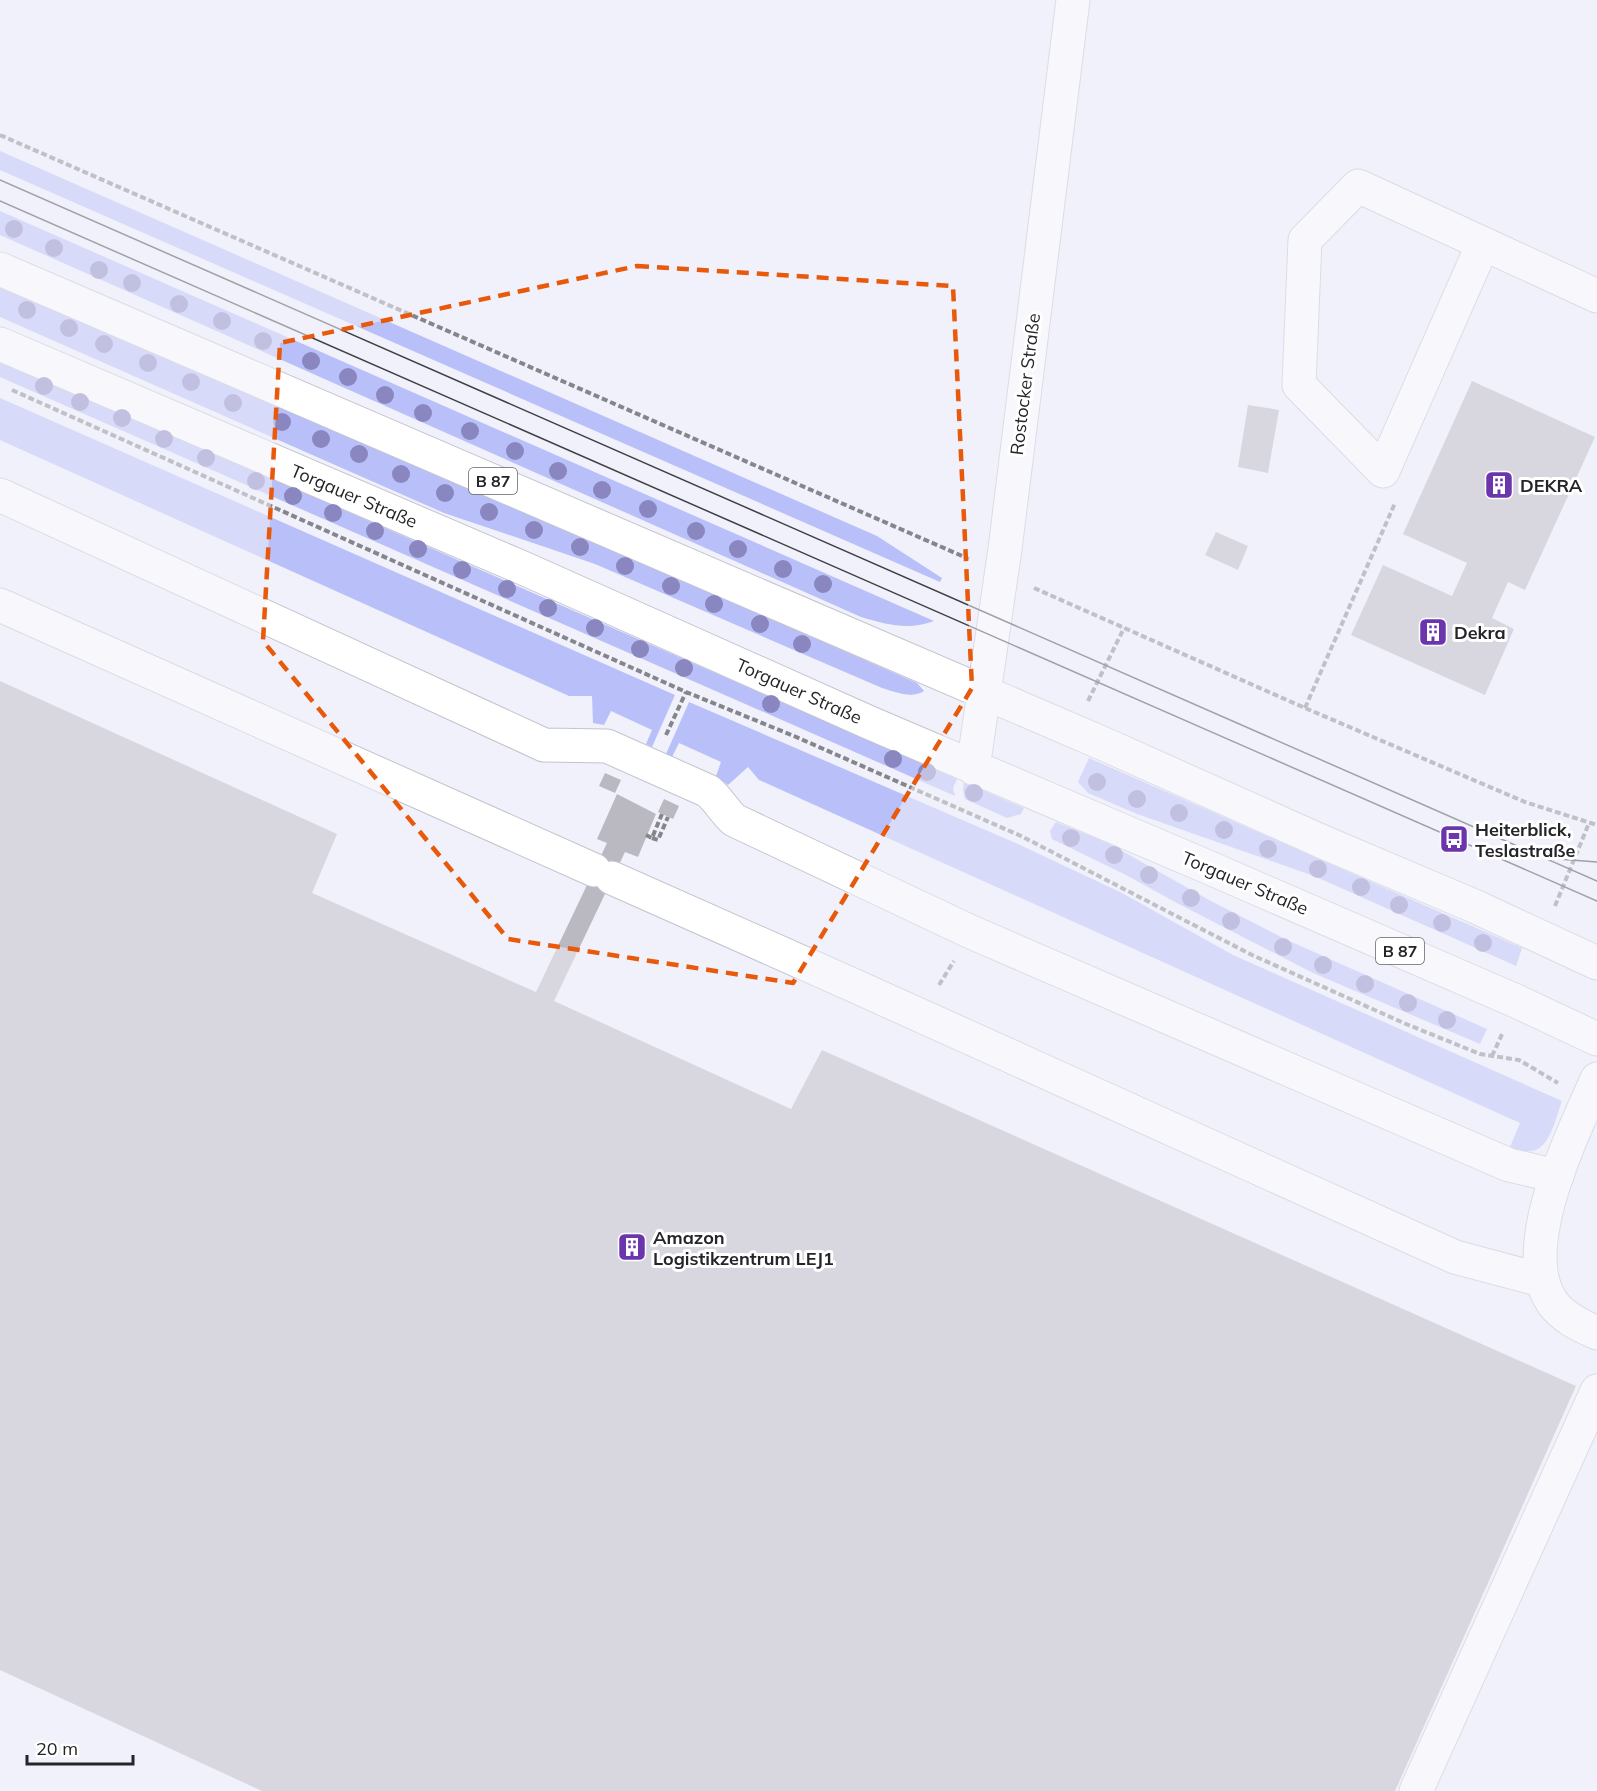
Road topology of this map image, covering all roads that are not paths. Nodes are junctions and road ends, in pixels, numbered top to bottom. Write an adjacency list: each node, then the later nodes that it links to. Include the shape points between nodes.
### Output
1 (1073, 0): 8 (main road, Rostocker Straße)
2 (1484, 244): 2 (main road, via 1358,186 1305,240 1299,385 1383,471); 4 (main road)
3 (0, 269): 8 (main road, B 87)
4 (1597, 296)
5 (0, 344): 9 (main road, Torgauer Straße / B 87, via 523,568)
6 (0, 495): 13 (main road, via 544,745 607,746 708,791 734,820 971,932 1509,1165)
7 (0, 605): 14 (main road, via 1455,1257)
8 (985, 693): 9 (main road, Rostocker Straße); 10 (main road, B 87)
9 (973, 768): 11 (main road, Torgauer Straße / B 87)
10 (1597, 963)
11 (1597, 1039)
12 (1597, 1078): 13 (main road)
13 (1557, 1176): 14 (main road, via 1540,1236)
14 (1541, 1280): 15 (main road, via 1552,1303 1575,1323)
15 (1597, 1333)
16 (1597, 1391): 17 (main road)
17 (1416, 1791)

